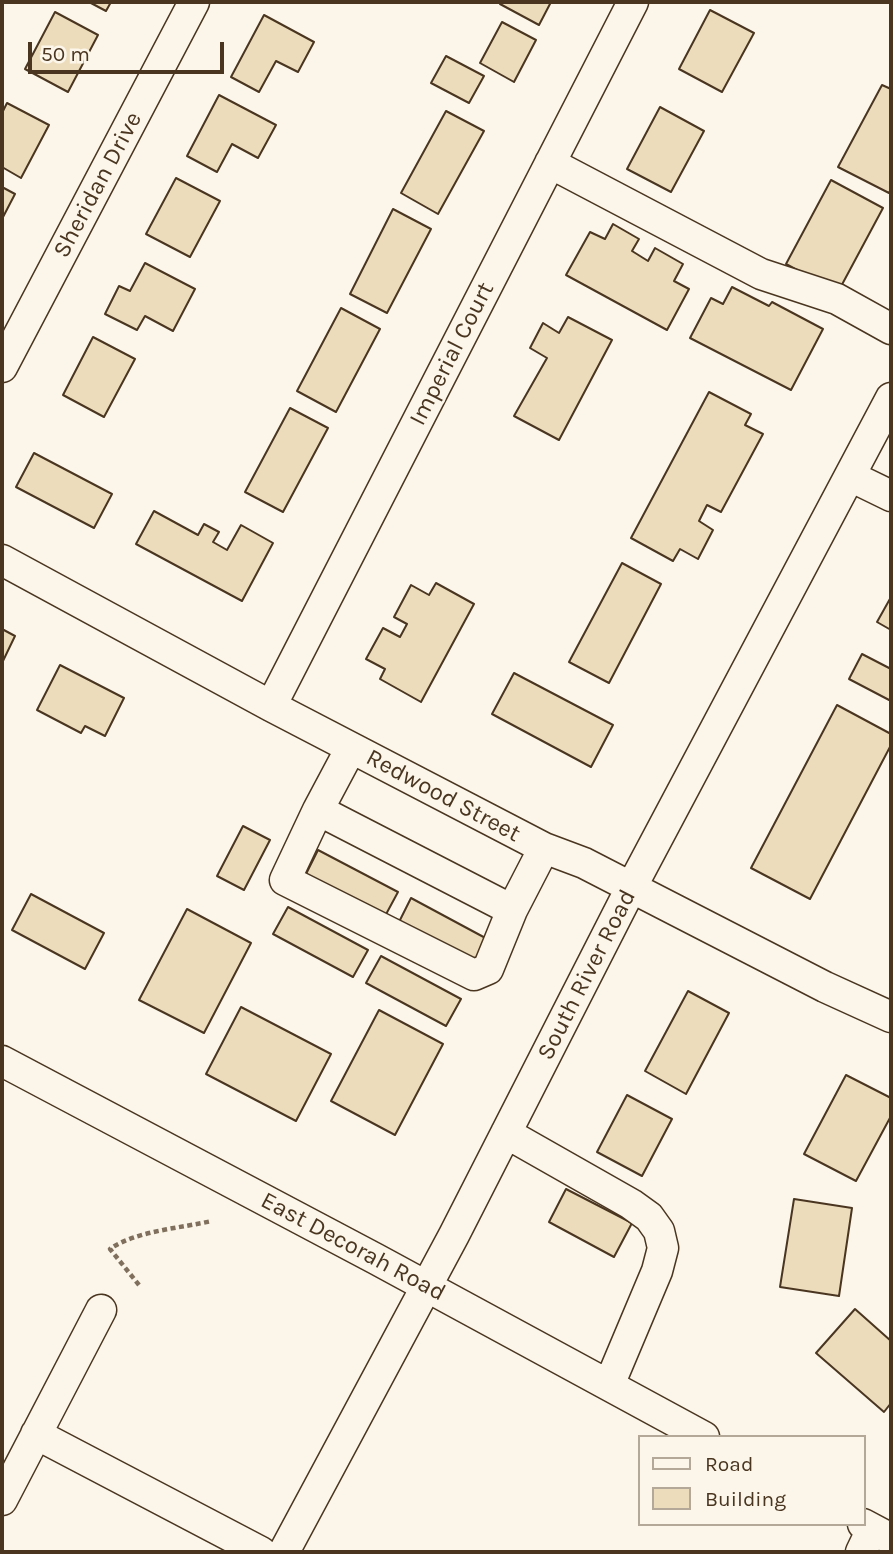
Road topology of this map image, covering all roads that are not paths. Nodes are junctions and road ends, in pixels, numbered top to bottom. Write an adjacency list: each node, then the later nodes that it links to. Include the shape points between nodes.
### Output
1 (194, 2): 5 (street, Sheridan Drive)
2 (633, 2): 3 (street, Imperial Court)
3 (550, 163): 4 (street, via 761,274 837,299); 10 (street, Imperial Court)
4 (891, 329)
5 (2, 367)
6 (891, 398): 7 (street, South River Road)
7 (850, 476): 8 (street); 14 (street, South River Road)
8 (891, 496)
9 (2, 560): 10 (street, Redwood Street)
10 (271, 706): 11 (street, Redwood Street)
11 (351, 748): 12 (street); 13 (street, Redwood Street)
12 (318, 810): 15 (street); 15 (street, via 285,880 474,975 488,970)
13 (544, 849): 14 (street, Redwood Street, via 584,863); 15 (street)
14 (631, 888): 16 (street, Redwood Street); 18 (street, South River Road)
15 (512, 910)
16 (891, 1017)
17 (2, 1061): 19 (street, East Decorah Road)
18 (506, 1133): 19 (street, South River Road); 21 (street, via 631,1204 659,1231 663,1248 657,1271)
19 (426, 1286): 21 (street, East Decorah Road); 26 (street, South River Road)
20 (101, 1310): 22 (street)
21 (609, 1385): 23 (street, East Decorah Road)
22 (36, 1434): 24 (street); 25 (street)
23 (700, 1435)
24 (2, 1500)
25 (261, 1552)
26 (284, 1552)

